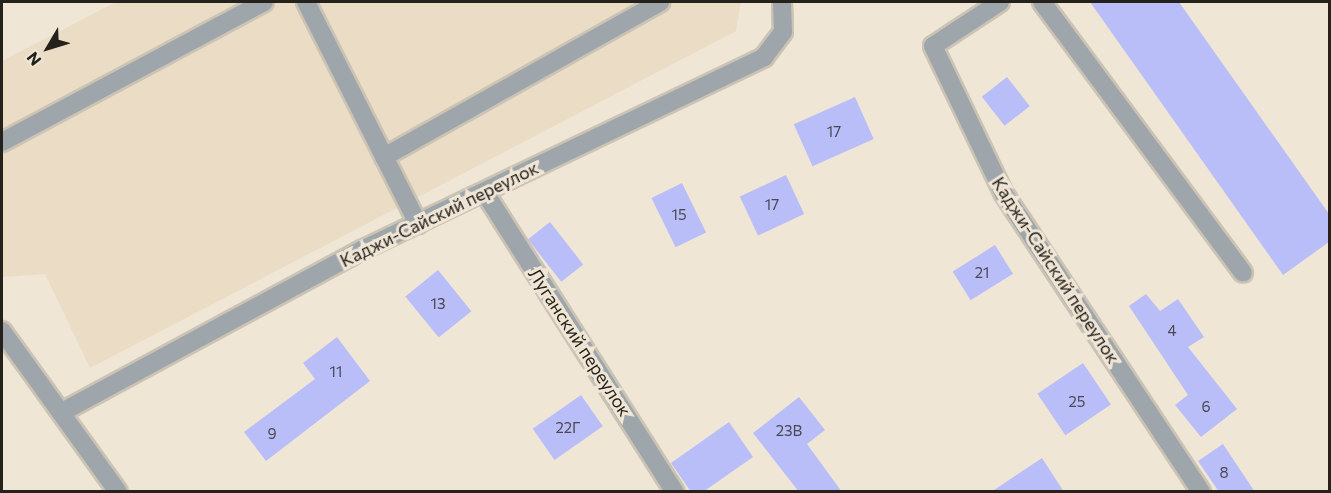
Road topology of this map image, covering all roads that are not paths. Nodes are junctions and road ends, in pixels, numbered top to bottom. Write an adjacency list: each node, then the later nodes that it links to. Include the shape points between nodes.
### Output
1 (264, 2): 7 (street)
2 (306, 2): 8 (street)
3 (660, 2): 8 (street)
4 (782, 2): 9 (street, Каджи-Сайский переулок, via 783,32 764,57)
5 (1000, 2): 16 (street, Каджи-Сайский переулок, via 933,46 1004,194)
6 (1042, 2): 11 (street)
7 (2, 142)
8 (384, 157): 10 (street)
9 (485, 192): 10 (street, Каджи-Сайский переулок); 15 (street, Луганский переулок)
10 (418, 224): 13 (street, Каджи-Сайский переулок)
11 (1243, 273)
12 (2, 331): 13 (street)
13 (64, 411): 14 (street)
14 (118, 492)
15 (675, 492)
16 (1201, 492)

